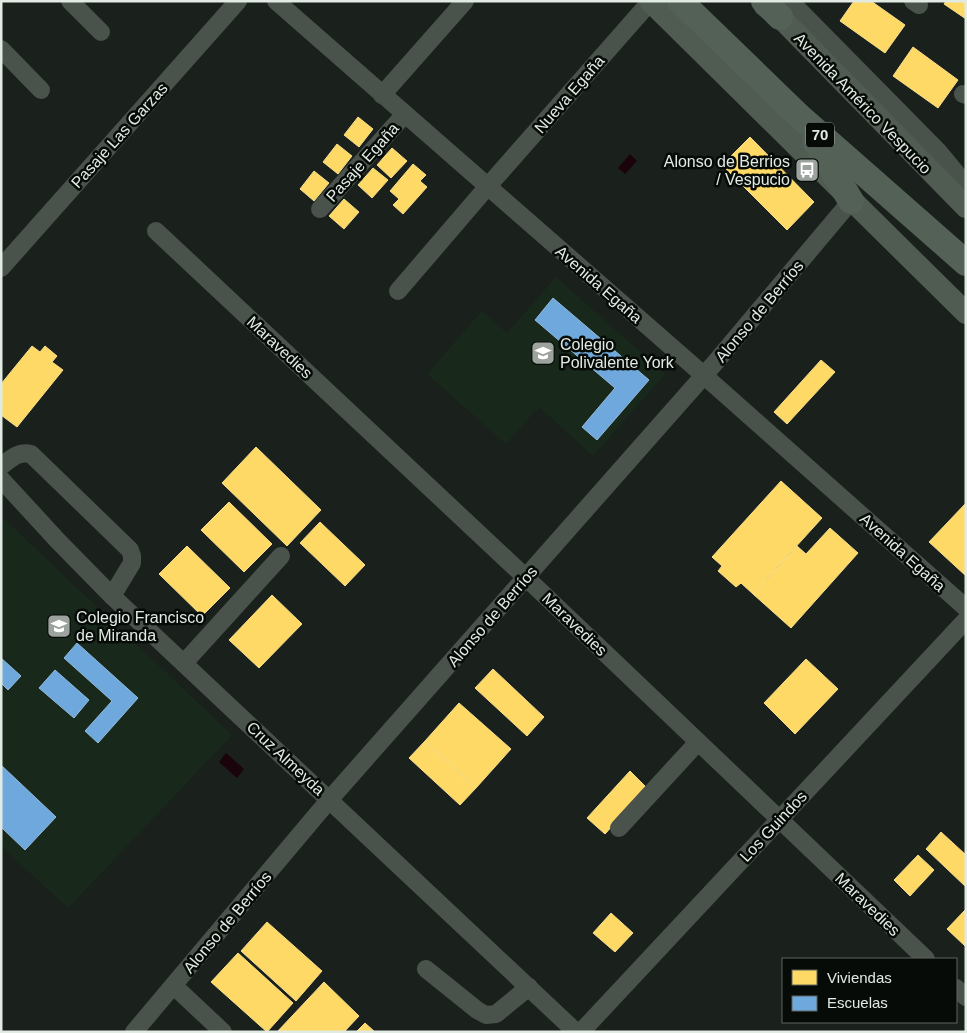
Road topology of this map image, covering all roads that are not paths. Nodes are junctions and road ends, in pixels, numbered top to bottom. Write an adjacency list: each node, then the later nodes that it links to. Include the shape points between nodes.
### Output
1 (70, 1): 9 (street)
2 (238, 1): 22 (street, Pasaje Las Garzas)
3 (276, 1): 12 (street, Avenida Egaña)
4 (465, 1): 12 (street)
5 (680, 1): 14 (highway, 70)
6 (758, 1): 8 (main road, Avenida Américo Vespucio)
7 (650, 2): 16 (street, Nueva Egaña); 17 (main road)
8 (778, 7): 15 (street, Avenida Américo Vespucio, via 938,151); 18 (main road, Avenida Américo Vespucio)
9 (101, 32)
10 (1, 49): 11 (street)
11 (41, 90)
12 (382, 94): 13 (street, Avenida Egaña)
13 (405, 114): 16 (street, Avenida Egaña); 19 (street, Pasaje Egaña)
14 (800, 117): 17 (highway); 21 (highway, 70)
15 (966, 185)
16 (488, 186): 23 (street, Nueva Egaña); 25 (street, Avenida Egaña)
17 (851, 201): 24 (main road); 25 (street, Alonso de Berríos)
18 (966, 207)
19 (320, 209)
20 (156, 231): 29 (street, Maravedies)
21 (966, 263)
22 (1, 268)
23 (398, 291)
24 (966, 313)
25 (704, 375): 29 (street, Alonso de Berríos); 31 (street, Avenida Egaña)
26 (1, 466): 30 (street, via 18,454 30,454 130,550 132,563)
27 (1, 479): 30 (street, Cruz Almeyda)
28 (281, 556): 33 (street)
29 (526, 578): 34 (street, Maravedies); 35 (street, Alonso de Berríos)
30 (112, 596): 33 (street, Cruz Almeyda)
31 (966, 608)
32 (966, 620): 36 (street, Los Guindos)
33 (184, 663): 35 (street, Cruz Almeyda)
34 (698, 742): 36 (street, Maravedies); 37 (street)
35 (330, 799): 40 (street, Alonso de Berríos); 41 (street, Cruz Almeyda)
36 (780, 819): 38 (street, Maravedies); 45 (street, Los Guindos)
37 (619, 828)
38 (925, 958)
39 (426, 969): 41 (street, via 486,1015 496,1014)
40 (174, 986): 42 (street, Alonso de Berríos); 43 (street)
41 (529, 987): 44 (street, Cruz Almeyda)
42 (134, 1032)
43 (223, 1032)
44 (576, 1032)
45 (580, 1032)

